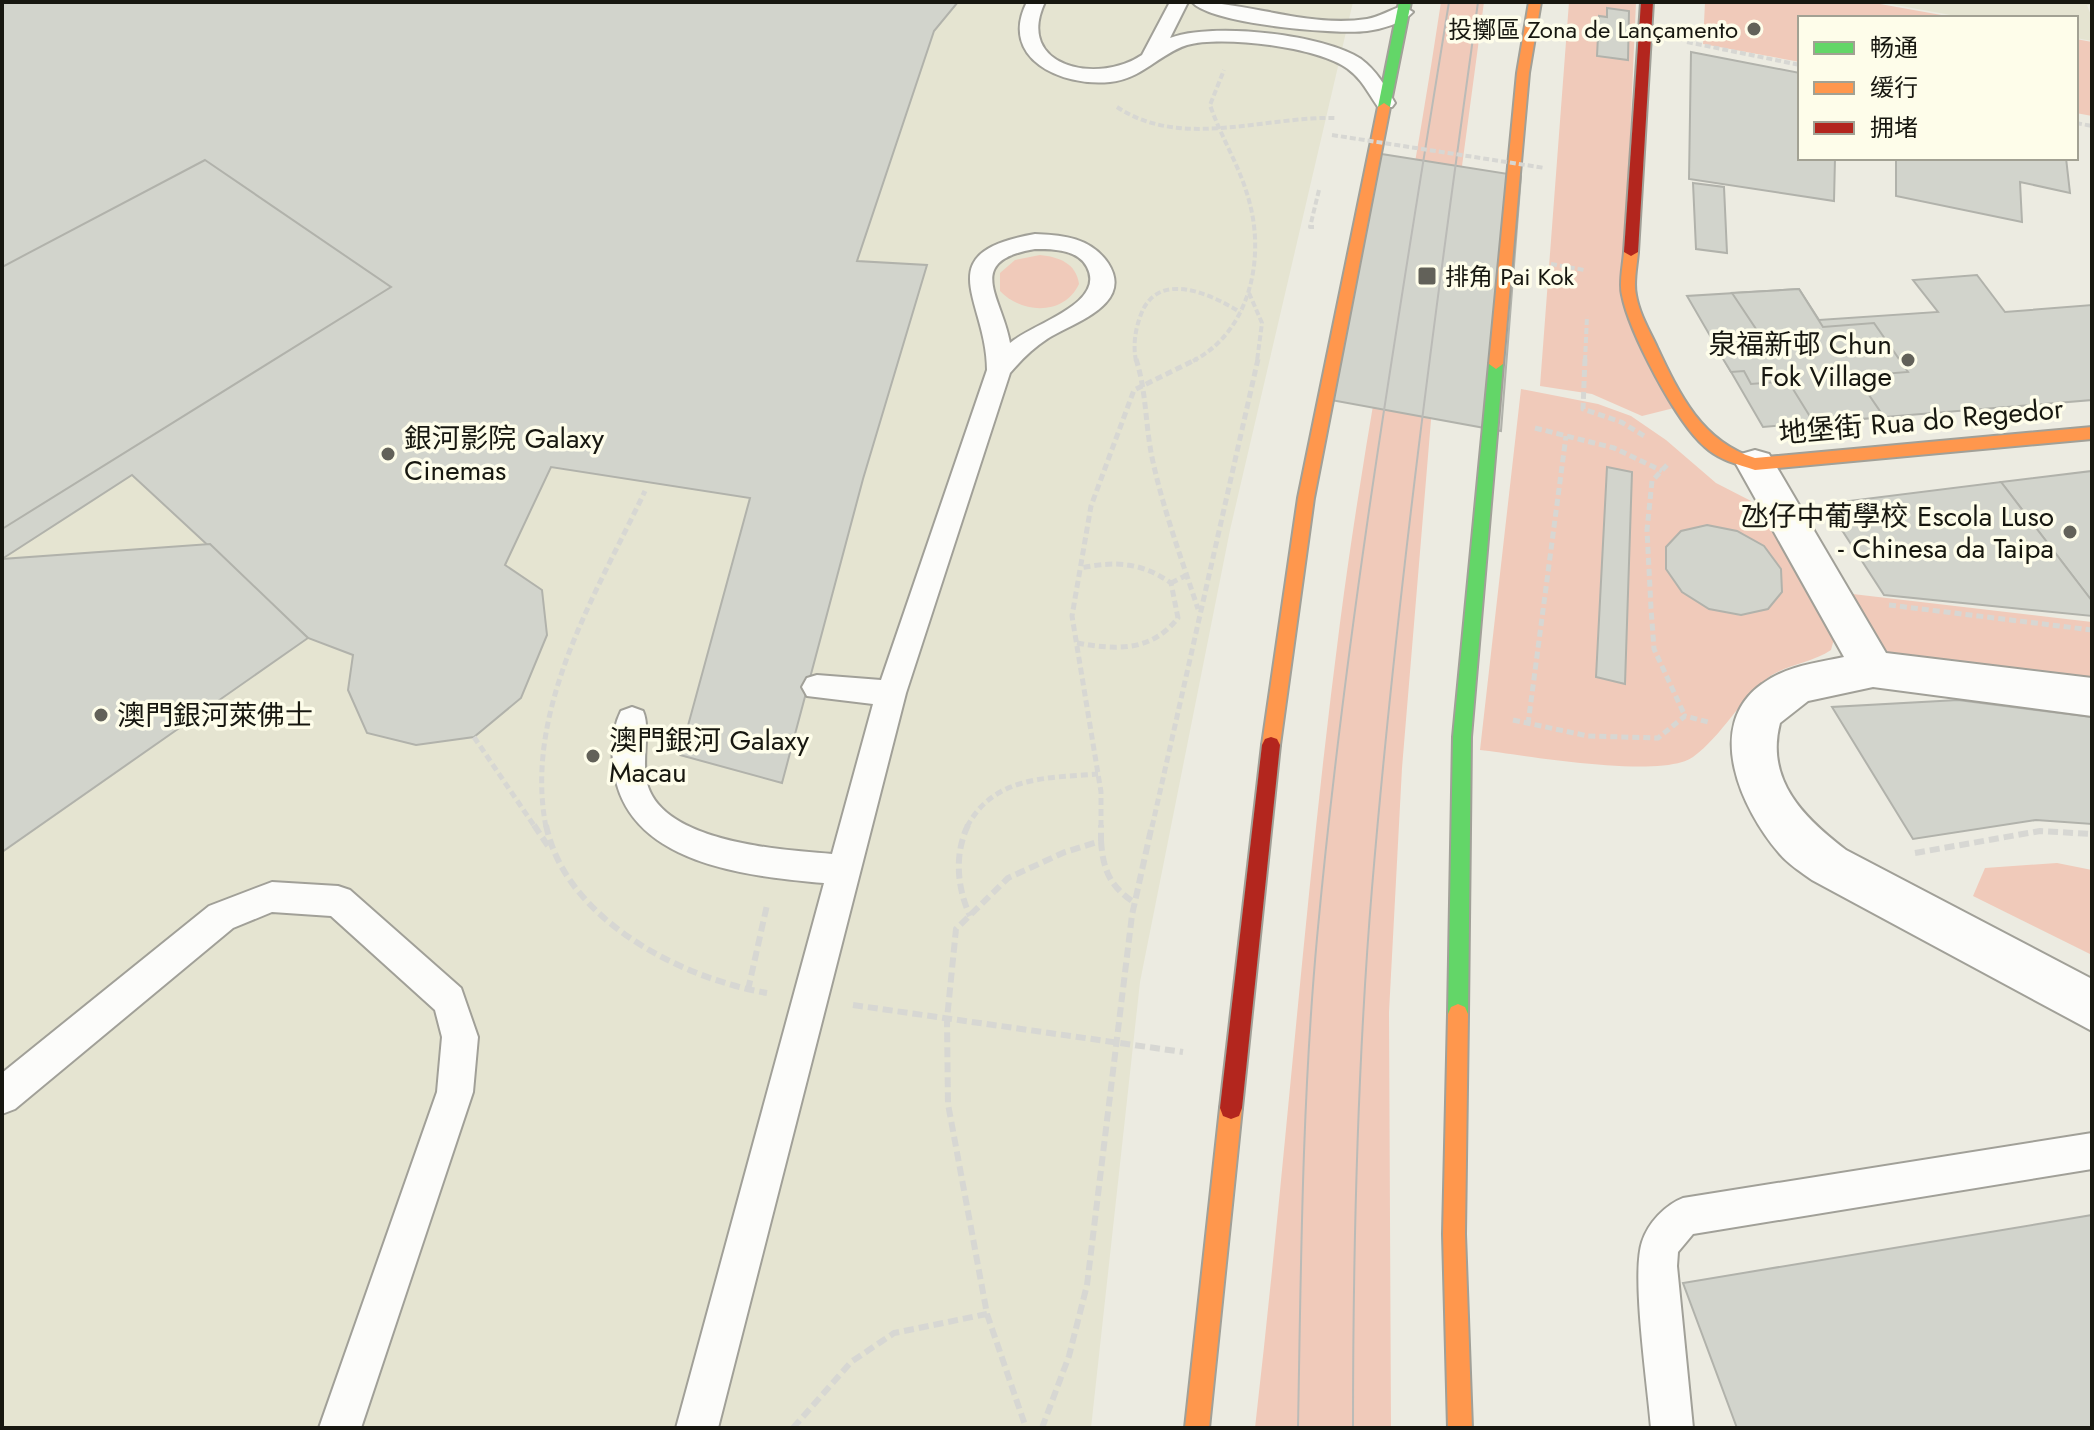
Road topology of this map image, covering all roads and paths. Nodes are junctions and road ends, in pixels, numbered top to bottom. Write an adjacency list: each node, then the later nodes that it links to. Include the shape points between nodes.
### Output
1 (1036, 2): 13 (lane, via 1025,25 1032,49 1058,68)
2 (1179, 2): 11 (lane)
3 (1201, 2): 6 (lane, via 1224,11 1332,26 1366,26)
4 (1535, 2): 10 (main road)
5 (1647, 2): 8 (main road)
6 (1404, 7): 14 (main road)
7 (1515, 13): 10 (main road)
8 (1645, 33): 12 (path); 32 (main road, via 1628,292 1633,311 1704,439 1726,457)
9 (1248, 40): 11 (lane, via 1195,37 1179,41); 14 (lane, via 1346,59 1363,71); 16 (path, via 1225,68 1210,105)
10 (1526, 46): 26 (main road)
11 (1149, 62): 13 (lane, via 1124,73)
12 (1798, 65)
13 (1096, 76): 16 (path, via 1104,95 1124,115 1154,125)
14 (1385, 103): 66 (main road, via 1306,498 1263,803)
15 (1336, 117): 16 (path)
16 (1216, 126): 21 (path, via 1249,201 1254,234)
17 (1332, 135): 18 (path, bridge)
18 (1545, 168)
19 (1537, 262): 20 (path)
20 (1589, 270)
21 (1249, 293): 23 (path); 39 (path, via 1262,323 1262,339)
22 (1587, 301): 29 (path, via 1583,409 1621,422)
23 (1240, 312): 25 (path, via 1219,344); 25 (path, via 1193,289 1167,288 1146,302 1137,324 1135,353)
24 (999, 370): 24 (lane, via 993,318 978,281 982,267 1001,250 1029,241 1050,240 1085,252 1101,275 1095,301 1041,331); 44 (lane)
25 (1144, 383): 35 (path, via 1134,390 1091,506); 36 (path, via 1150,451)
26 (1492, 418): 28 (path); 46 (main road)
27 (2092, 433): 32 (main road, 地堡街 Rua do Regedor)
28 (1566, 436): 33 (path, via 1614,448); 49 (path)
29 (1649, 440)
30 (1664, 454): 31 (path)
31 (1671, 462): 33 (path); 34 (path)
32 (1755, 464): 38 (street)
33 (1662, 471): 47 (path, via 1652,481 1647,530 1654,649)
34 (1679, 471)
35 (1080, 568): 37 (path, via 1119,560 1152,568); 41 (path, via 1072,616)
36 (1187, 575): 37 (path); 39 (path)
37 (1171, 583): 41 (path, via 1178,618 1167,635 1141,646 1110,649)
38 (1832, 598): 40 (path); 42 (street)
39 (1198, 610): 59 (path)
40 (2092, 630)
41 (1077, 643): 52 (path)
42 (1873, 669): 45 (street); 51 (street, via 1798,685 1764,710)
43 (817, 687): 44 (lane)
44 (891, 693): 58 (lane)
45 (2092, 697)
46 (1465, 710): 49 (path); 76 (main road, via 1454,1234)
47 (1685, 716): 49 (path, via 1658,738 1588,736); 51 (path)
48 (632, 720): 57 (lane, via 626,759 633,790 651,821 709,849)
49 (1528, 724)
50 (474, 737): 55 (path)
51 (1754, 750): 63 (street, via 1770,805 1797,840 1829,865)
52 (1098, 774): 54 (path); 60 (path, via 999,790 972,814 960,850 960,899)
53 (2092, 834): 56 (path, via 2040,831)
54 (1101, 841): 59 (path, via 1103,870 1115,891); 60 (path, via 1008,878)
55 (550, 850)
56 (1916, 853)
57 (777, 863): 58 (lane); 61 (path)
58 (842, 870): 62 (lane)
59 (1135, 903): 65 (path)
60 (970, 916): 64 (path, via 956,929)
61 (748, 990)
62 (808, 998): 64 (path); 71 (lane)
63 (2092, 1006)
64 (947, 1019): 65 (path); 69 (path, via 948,1104)
65 (1117, 1043): 66 (path); 74 (path, via 1087,1285 1069,1356)
66 (1236, 1059): 75 (main road)
67 (2, 1096): 70 (lane, via 221,917 272,897 338,901 449,1000 460,1037 455,1092)
68 (2092, 1151): 77 (lane, via 1683,1217 1660,1244 1658,1266)
69 (987, 1314): 72 (path, via 894,1333 851,1362); 73 (path)
70 (340, 1428)
71 (697, 1428)
72 (793, 1428)
73 (1026, 1428)
74 (1042, 1428)
75 (1197, 1428)
76 (1460, 1428)
77 (1672, 1428)

